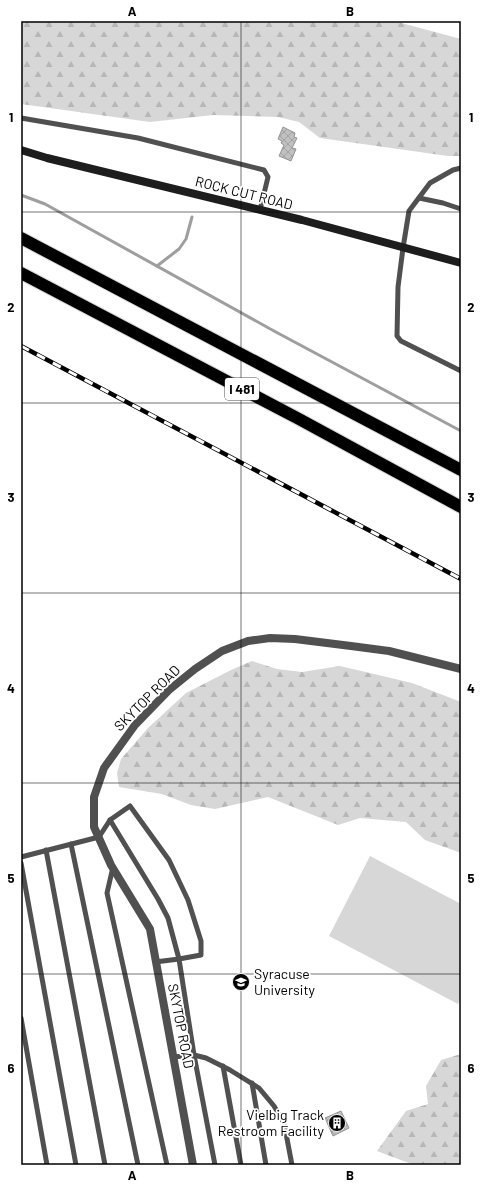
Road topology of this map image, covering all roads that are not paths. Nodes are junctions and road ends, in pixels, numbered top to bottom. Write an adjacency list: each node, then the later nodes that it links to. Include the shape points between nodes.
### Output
1 (21, 118): 6 (lane, via 138,138 264,170 268,177)
2 (21, 150): 6 (street, ROCK CUT ROAD)
3 (461, 168): 4 (lane, via 430,183)
4 (419, 198): 5 (lane); 8 (lane, via 409,211)
5 (461, 209)
6 (260, 210): 8 (street, ROCK CUT ROAD)
7 (21, 238): 12 (highway, I 481)
8 (403, 248): 9 (street, ROCK CUT ROAD); 11 (lane, via 398,287 397,336 401,341)
9 (461, 263)
10 (21, 273): 13 (highway, I 481)
11 (461, 371)
12 (461, 470)
13 (461, 507)
14 (461, 669): 16 (street, SKYTOP ROAD, via 389,651 295,639 259,639 222,651 169,690 135,725 108,761 94,797 94,827)
15 (110, 820): 16 (lane); 22 (lane, via 168,918); 22 (lane, via 130,806 168,860 185,893 201,941 200,955)
16 (98, 837): 17 (lane); 21 (street, SKYTOP ROAD)
17 (71, 844): 18 (lane); 32 (lane)
18 (46, 850): 19 (lane); 31 (lane)
19 (21, 857)
20 (21, 863): 30 (lane)
21 (113, 867): 23 (street, SKYTOP ROAD, via 150,928); 33 (lane, via 107,893)
22 (179, 959): 23 (lane); 25 (lane)
23 (156, 962): 26 (street, SKYTOP ROAD)
24 (21, 1018): 29 (lane)
25 (194, 1055): 26 (lane); 27 (lane); 35 (lane)
26 (173, 1057): 34 (street, SKYTOP ROAD)
27 (223, 1066): 28 (lane); 36 (lane)
28 (252, 1083): 37 (lane); 38 (lane, via 274,1106 284,1122)
29 (47, 1165)
30 (76, 1165)
31 (105, 1165)
32 (138, 1165)
33 (167, 1165)
34 (193, 1165)
35 (215, 1165)
36 (241, 1165)
37 (266, 1165)
38 (292, 1165)

